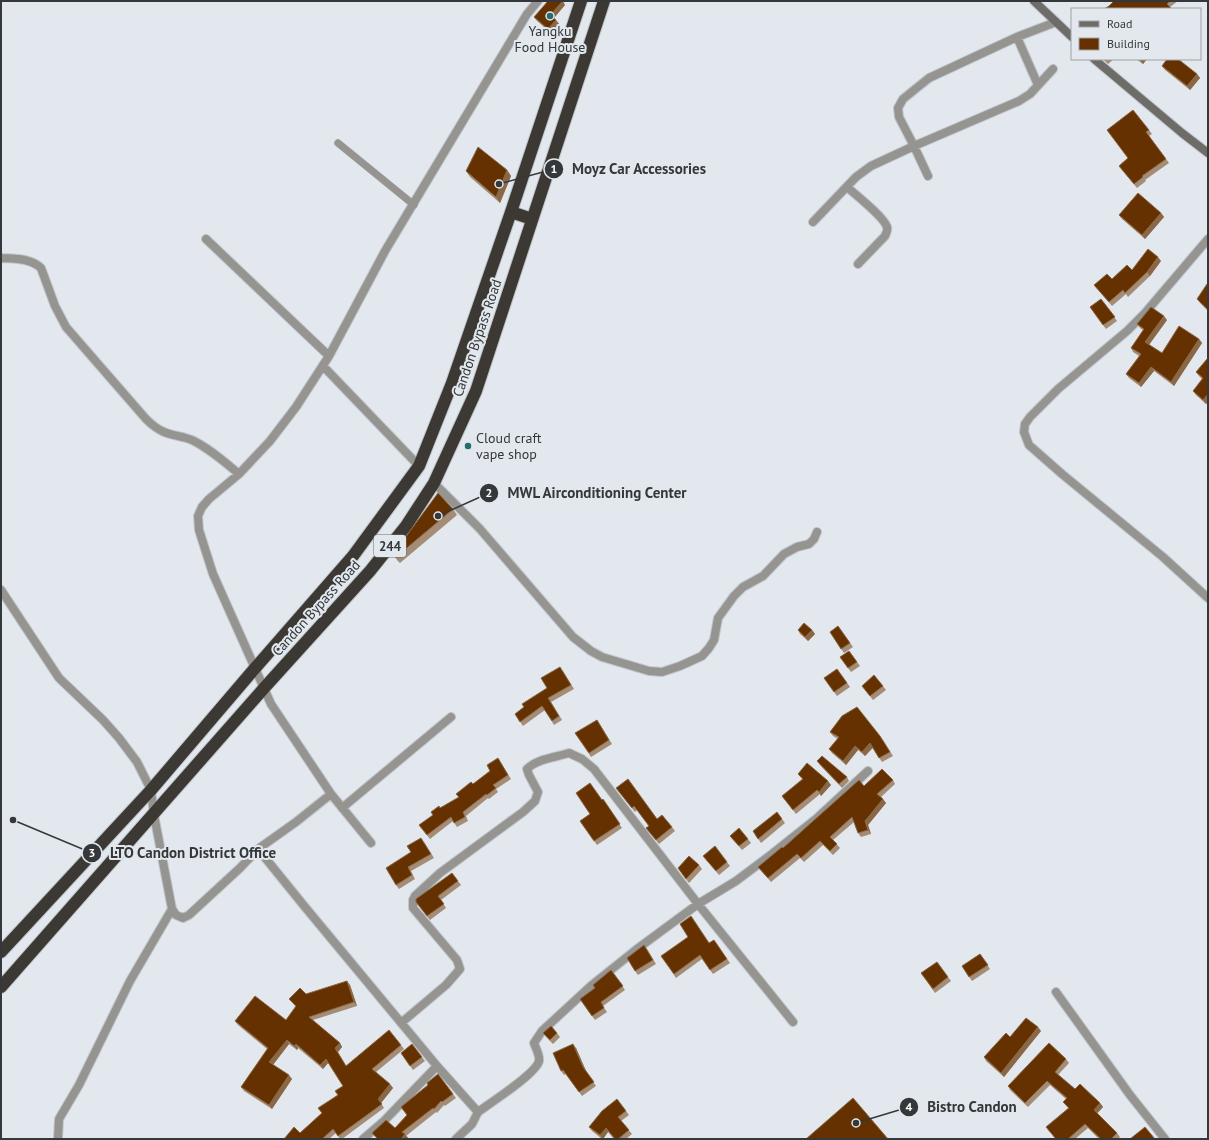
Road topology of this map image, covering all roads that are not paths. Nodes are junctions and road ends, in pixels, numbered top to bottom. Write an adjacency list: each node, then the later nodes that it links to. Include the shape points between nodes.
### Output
1 (538, 1): 16 (street, via 527,14)
2 (581, 1): 17 (highway, Candon Bypass Road / 244)
3 (604, 1): 18 (highway, Candon Bypass Road / 244)
4 (1034, 1): 5 (street)
5 (1056, 22): 6 (street); 7 (street)
6 (1071, 36)
7 (1018, 37): 10 (street); 12 (street, via 929,78 903,99 898,108 899,117)
8 (1095, 60): 13 (street)
9 (1053, 69): 10 (street)
10 (1038, 86): 12 (street, via 1019,101)
11 (338, 143): 16 (lane)
12 (914, 146): 14 (street); 15 (street, via 871,166)
13 (1208, 153)
14 (928, 176)
15 (847, 187): 19 (street); 23 (street, via 883,219 887,227 885,236)
16 (414, 205): 24 (street, via 385,251)
17 (511, 212): 18 (highway); 26 (highway, Candon Bypass Road / 244, via 452,383)
18 (532, 219): 28 (highway, Candon Bypass Road / 244, via 476,391)
19 (812, 222)
20 (206, 239): 24 (street)
21 (1208, 239): 31 (street, via 1145,313 1030,417 1025,424 1024,432 1034,450 1163,557)
22 (1, 258): 27 (street, via 36,263 66,327 157,429 209,449)
23 (858, 264)
24 (329, 356): 25 (street)
25 (323, 366): 26 (street); 27 (street, via 270,441)
26 (419, 466): 32 (highway, Candon Bypass Road / 244, via 353,556)
27 (239, 474): 32 (street, via 202,507 198,522 213,574)
28 (434, 483): 29 (street, via 480,529 573,637 591,652 602,657 649,671 662,672 702,656 714,640 718,618 734,596 743,587 763,576 784,554 809,544); 33 (highway, Candon Bypass Road / 244, via 406,526 370,571)
29 (817, 532)
30 (1, 590): 36 (street, via 59,678 119,738 137,762)
31 (1208, 598)
32 (256, 667): 33 (street); 36 (highway, Candon Bypass Road / 244)
33 (265, 687): 37 (street, via 271,704); 39 (highway, Candon Bypass Road / 244)
34 (451, 717): 38 (street)
35 (868, 771): 42 (street, via 816,819 772,854 736,881)
36 (151, 790): 39 (street); 44 (highway, Candon Bypass Road / 244)
37 (331, 794): 38 (street); 41 (street)
38 (342, 808): 40 (street)
39 (154, 815): 43 (street); 45 (highway, Candon Bypass Road / 244)
40 (370, 843)
41 (258, 849): 43 (street, via 189,915 179,917); 48 (street)
42 (698, 904): 47 (street); 48 (street, via 594,769 569,753 533,764 527,769 538,792 535,801 440,873 413,900 413,908 417,914 457,960 460,969 446,986); 50 (street, via 592,985 542,1031 534,1043 539,1056 536,1067)
43 (172, 909): 51 (street, via 130,981 59,1120)
44 (1, 952)
45 (1, 987)
46 (1056, 992): 54 (street)
47 (793, 1022)
48 (402, 1023): 49 (street)
49 (437, 1066): 50 (street); 52 (street)
50 (478, 1112): 53 (street, via 472,1124)
51 (58, 1139)
52 (363, 1139)
53 (456, 1139)
54 (1165, 1139)

